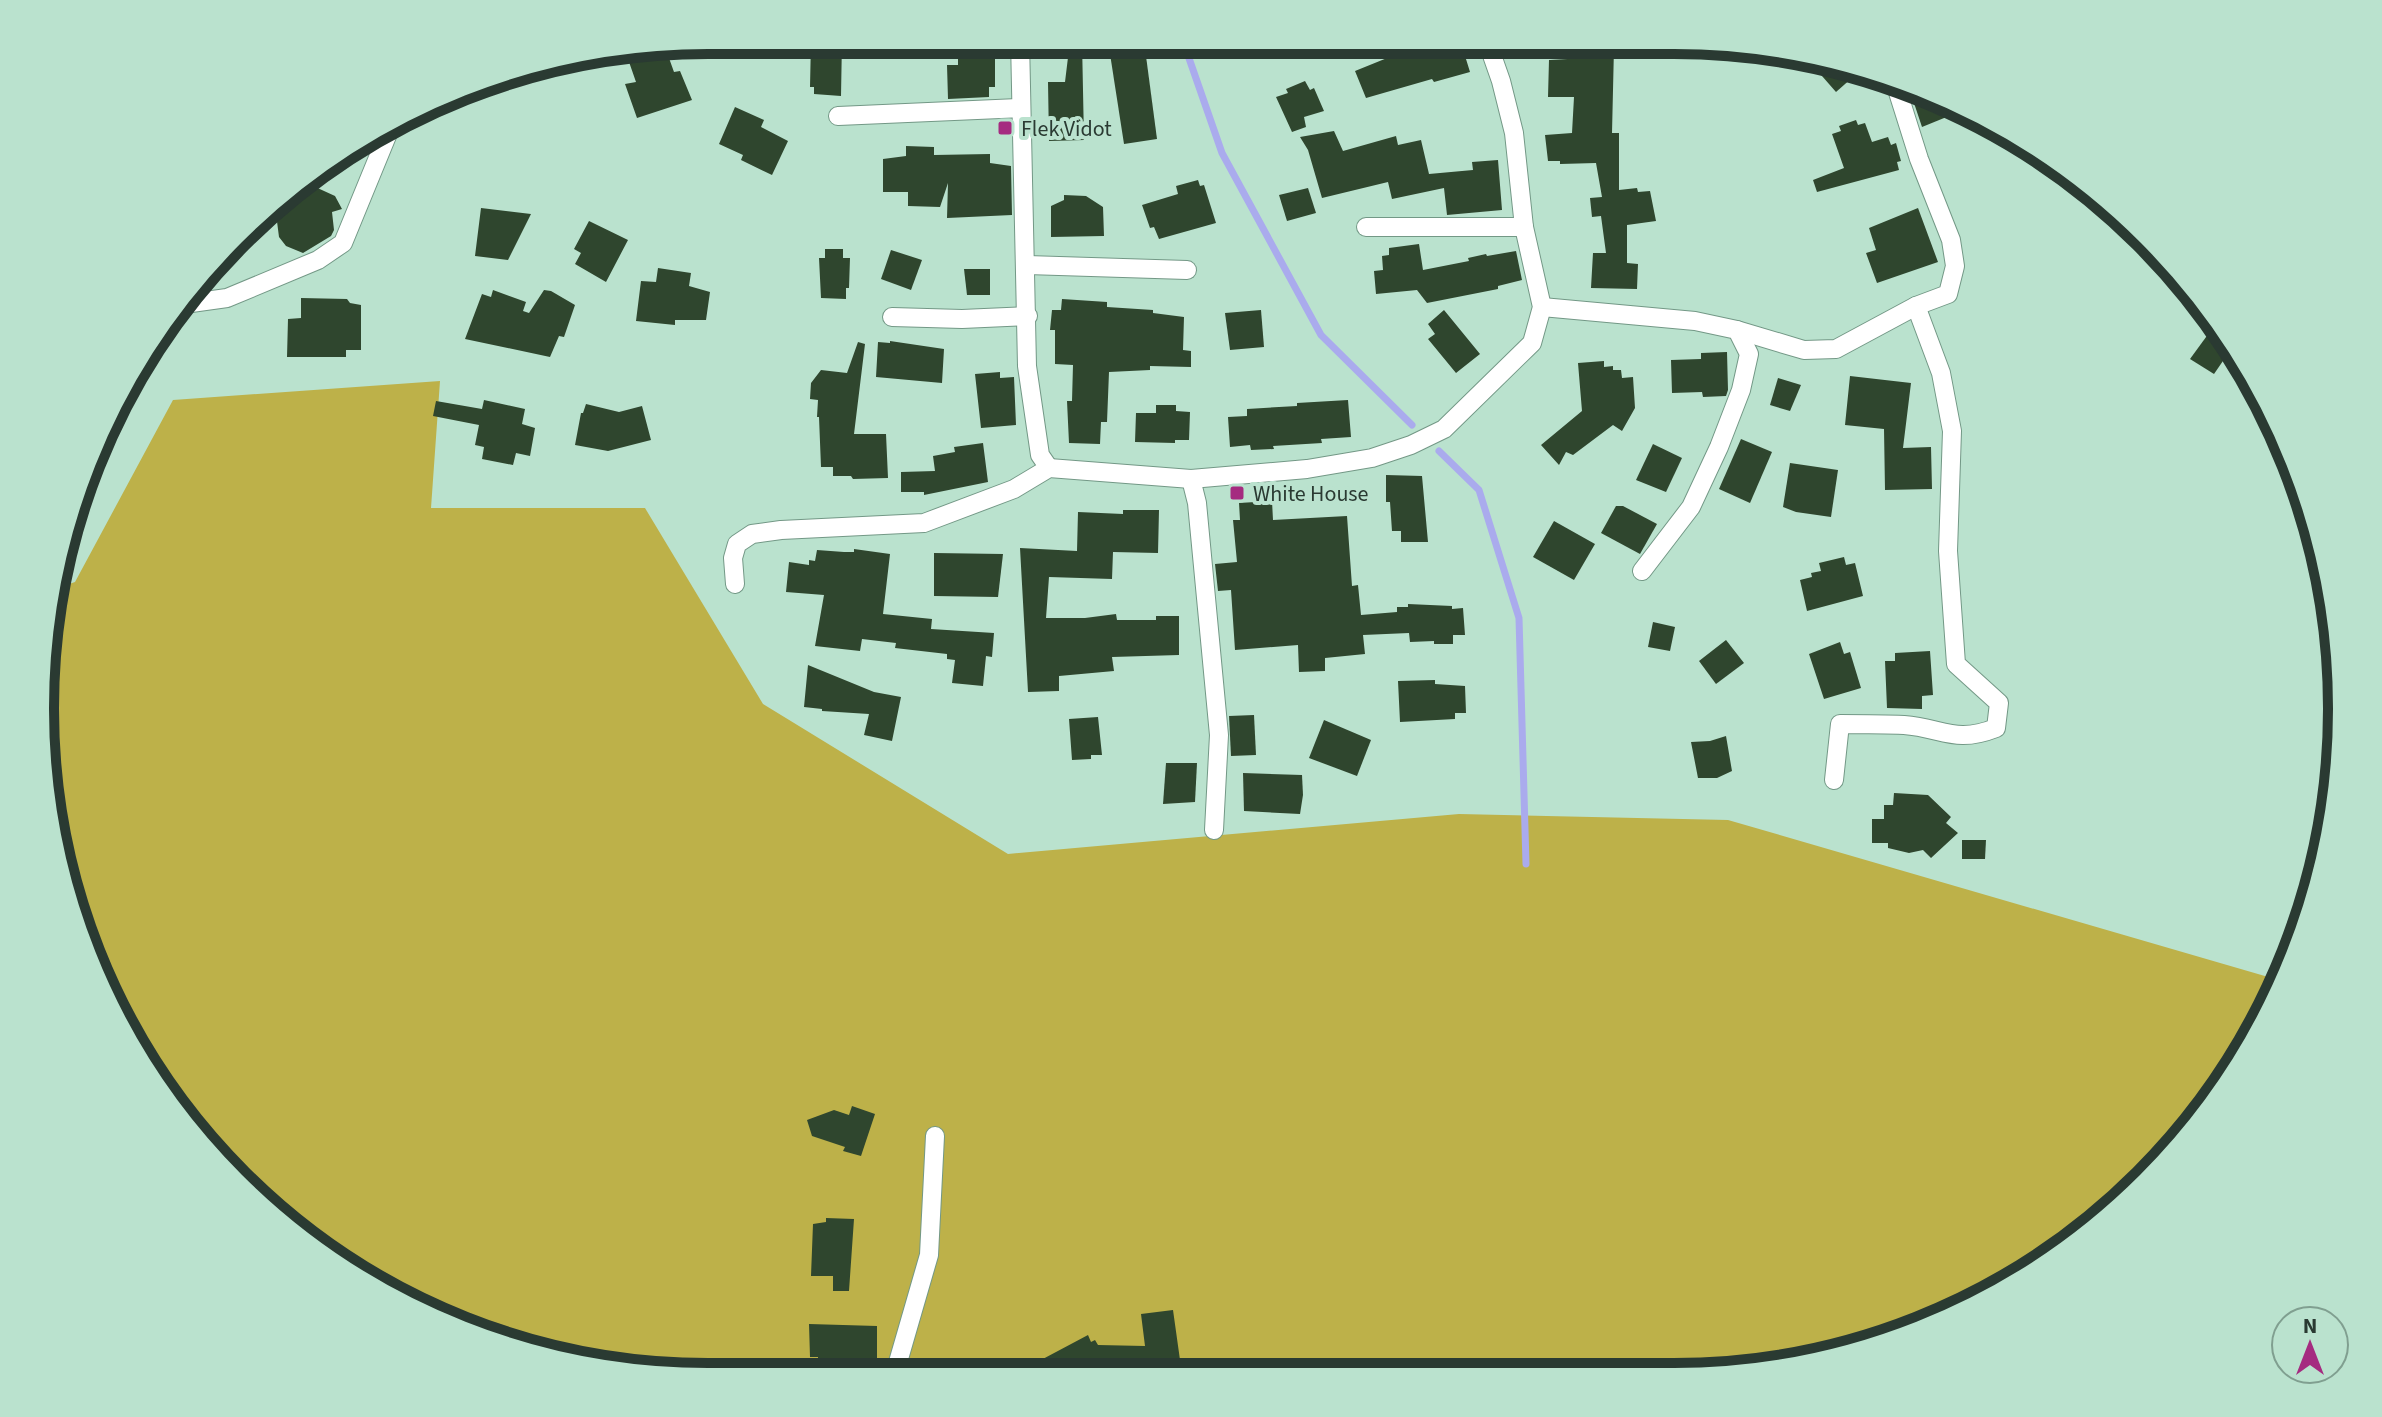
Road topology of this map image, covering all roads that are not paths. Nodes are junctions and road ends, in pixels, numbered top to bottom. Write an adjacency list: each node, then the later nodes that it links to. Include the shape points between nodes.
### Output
1 (1020, 54): 4 (street)
2 (1492, 54): 8 (street, via 1514,133)
3 (1897, 94): 12 (street, via 1951,240 1955,266 1948,294)
4 (1021, 108): 5 (street); 9 (street)
5 (838, 116)
6 (386, 140): 11 (street, via 343,243 318,260 227,298)
7 (1366, 227): 8 (street)
8 (1524, 227): 13 (street)
9 (1027, 265): 10 (street); 14 (street)
10 (1187, 270)
11 (195, 302)
12 (1916, 306): 16 (street, via 1856,340 1822,351); 21 (street, via 1941,373 1952,431 1948,551 1956,664 1999,703 1996,728 1975,736 1840,724)
13 (1542, 307): 16 (street, via 1695,321); 18 (street, via 1532,343 1444,429 1372,458)
14 (1028, 316): 15 (street); 17 (street, via 1034,420 1040,455)
15 (892, 317)
16 (1737, 330): 19 (street, via 1749,354 1730,418 1691,507)
17 (1049, 468): 18 (street); 20 (street, via 1014,489 924,523 752,534 737,544)
18 (1191, 479): 22 (street, via 1219,735)
19 (1642, 571)
20 (735, 584)
21 (1834, 780)
22 (1214, 830)
23 (935, 1136): 24 (street, via 929,1255)
24 (898, 1363)

